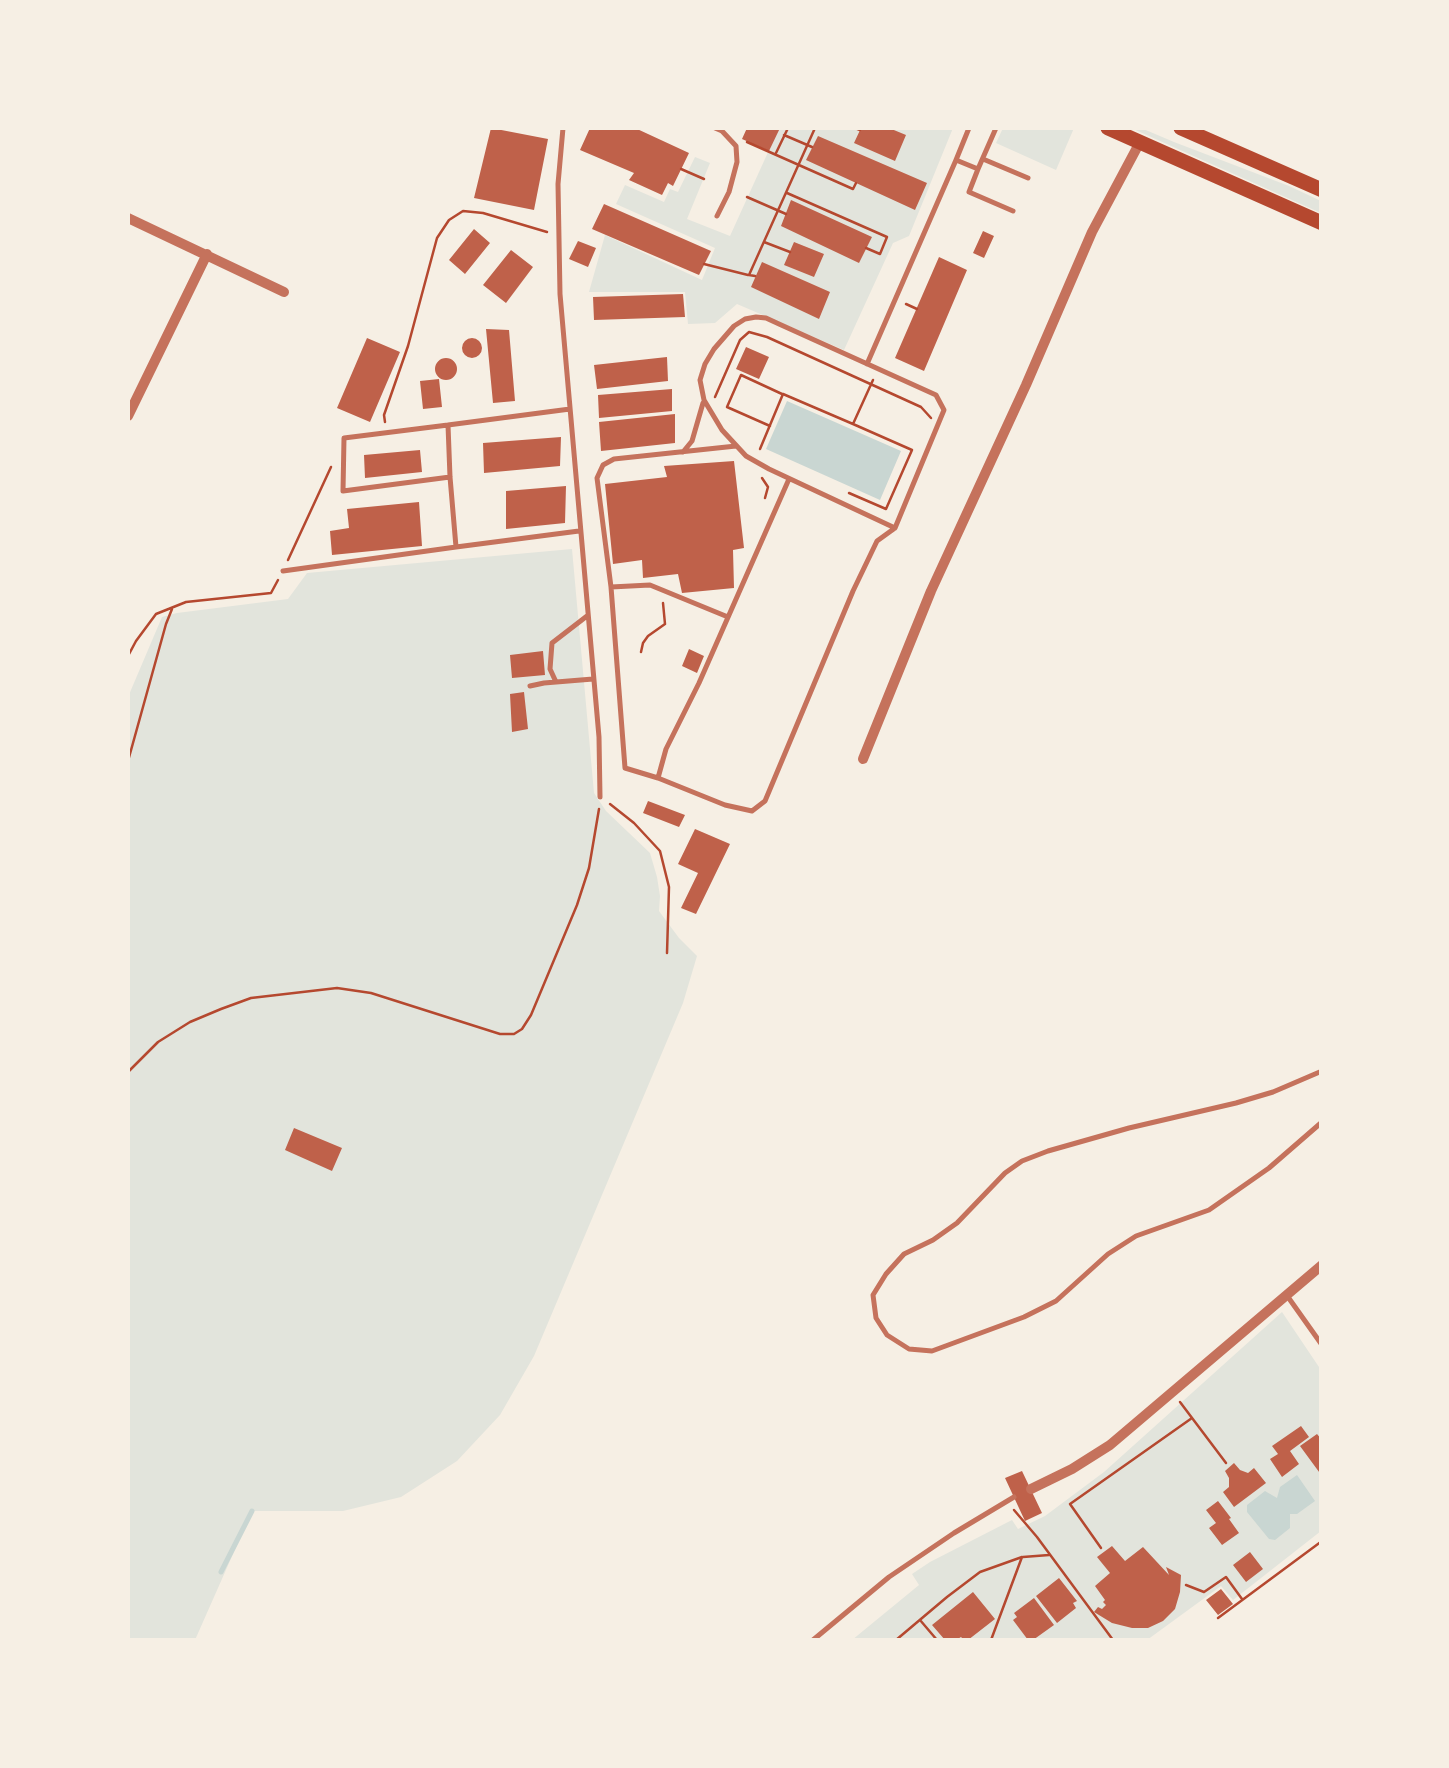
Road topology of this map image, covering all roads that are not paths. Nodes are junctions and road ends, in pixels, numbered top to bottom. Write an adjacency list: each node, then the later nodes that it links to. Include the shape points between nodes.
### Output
1 (563, 128): 21 (lane, via 558,235)
2 (969, 128): 9 (lane)
3 (996, 128): 8 (lane)
4 (1108, 128): 7 (main road)
5 (1181, 128): 12 (main road)
6 (718, 129): 14 (lane, via 736,146 736,162)
7 (1140, 142): 16 (main road); 38 (street, via 1092,232 931,590)
8 (983, 158): 10 (lane); 11 (lane)
9 (956, 160): 10 (lane); 19 (lane)
10 (978, 169): 13 (lane, via 969,192)
11 (1028, 178)
12 (1320, 185)
13 (1013, 211)
14 (717, 216)
15 (128, 218): 17 (street)
16 (1322, 223)
17 (207, 254): 18 (street); 22 (street)
18 (284, 292)
19 (867, 364): 20 (lane, via 779,324 745,319 705,364); 28 (lane, via 936,396 944,410)
20 (704, 400): 24 (lane); 25 (lane)
21 (570, 409): 23 (lane); 29 (lane)
22 (128, 416)
23 (448, 425): 26 (lane); 26 (lane, via 344,438 343,491)
24 (736, 446): 25 (lane); 27 (lane)
25 (684, 452): 32 (lane, via 603,465 597,478)
26 (450, 478): 30 (lane)
27 (789, 479): 28 (lane); 34 (lane)
28 (895, 528): 39 (lane, via 877,541 765,801 752,811)
29 (579, 532): 30 (lane); 33 (lane)
30 (456, 547): 31 (lane)
31 (283, 571)
32 (611, 587): 34 (lane, via 650,585); 39 (lane, via 625,768)
33 (587, 616): 35 (lane); 36 (lane, via 552,642)
34 (728, 618): 39 (lane)
35 (593, 679): 36 (lane); 40 (lane)
36 (556, 682): 37 (lane)
37 (530, 686)
38 (863, 759)
39 (658, 778)
40 (600, 798)
41 (1322, 1070): 42 (lane, via 1236,1104 1022,1161 956,1224 904,1254 873,1295 876,1318 887,1335 910,1349 932,1351 1024,1317 1056,1301 1136,1236 1209,1210)
42 (1322, 1122)
43 (1322, 1264): 44 (street)
44 (1286, 1294): 45 (lane); 46 (street, via 1110,1446)
45 (1322, 1345)
46 (1031, 1489)
47 (1011, 1499): 48 (lane, via 890,1576)
48 (813, 1640)

